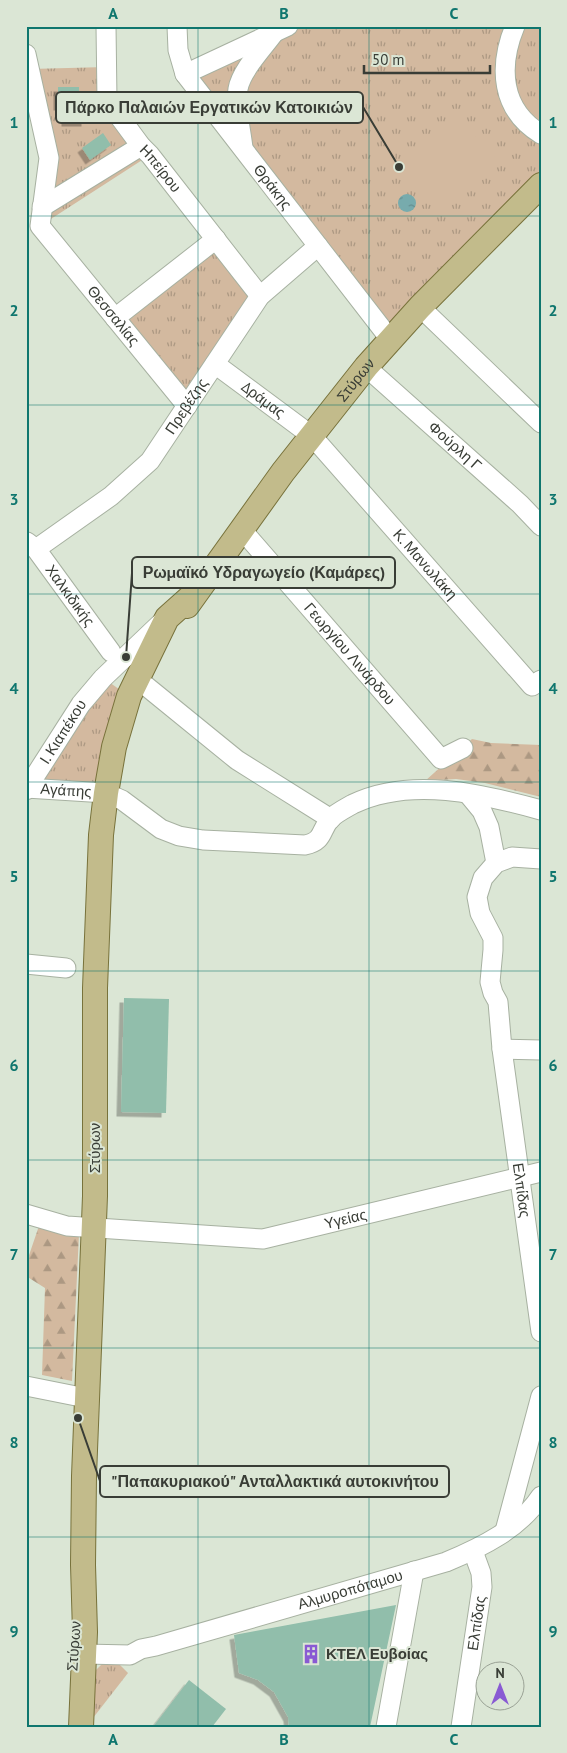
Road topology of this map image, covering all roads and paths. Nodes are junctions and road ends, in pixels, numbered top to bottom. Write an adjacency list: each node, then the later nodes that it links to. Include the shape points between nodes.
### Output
1 (106, 26): 8 (street, Ηπείρου, via 107,100)
2 (177, 26): 6 (street, Θράκης)
3 (515, 26): 7 (street, via 507,55 505,76 508,95 515,111)
4 (281, 30): 6 (street); 9 (street, via 244,74 238,88)
5 (26, 54): 11 (street, via 49,158)
6 (184, 74): 9 (street, Θράκης)
7 (541, 134)
8 (141, 146): 11 (street); 12 (street, Ηπείρου)
9 (243, 148): 13 (street, Θράκης)
10 (541, 185): 15 (main road, Στύρων)
11 (42, 207): 16 (street, Θεσσαλίας, via 40,226)
12 (216, 239): 14 (street, Ηπείρου); 16 (street)
13 (318, 246): 14 (street, Πρεβέζης); 17 (street, Θράκης)
14 (260, 296): 18 (street, Πρεβέζης)
15 (420, 307): 17 (main road, Στύρων); 21 (street)
16 (115, 318): 20 (street, Θεσσαλίας)
17 (390, 339): 19 (main road, Στύρων)
18 (215, 364): 20 (street, Πρεβέζης); 22 (street, Δράμας)
19 (366, 367): 22 (main road, Στύρων); 23 (street, Φούρλη Γ)
20 (187, 406): 25 (street, Πρεβέζης, via 150,461 111,496)
21 (541, 423)
22 (312, 436): 24 (main road, Στύρων); 30 (street, Κ. Μανωλάκη, via 532,686)
23 (541, 526)
24 (242, 530): 26 (main road, Στύρων); 33 (street, Γεωργίου Λινάρδου, via 441,759)
25 (31, 545): 28 (street, Χαλκιδικής)
26 (195, 593): 27 (main road, Στύρων); 31 (main road, Στύρων, via 171,633)
27 (158, 625): 28 (street, via 127,637); 29 (street, Ι. Κιαπέκου); 32 (main road, Στύρων)
28 (111, 652): 29 (street, Ι. Κιαπέκου)
29 (103, 678): 34 (street, Ι. Κιαπέκου, via 80,704)
30 (541, 680)
31 (146, 686): 32 (main road, Στύρων); 38 (street, via 237,760)
32 (118, 732): 35 (main road, Στύρων)
33 (463, 748)
34 (27, 788): 35 (street, Αγάπης)
35 (106, 793): 38 (street, via 122,800 161,829 203,840 305,845 318,840); 48 (main road, Στύρων, via 101,835 95,988)
36 (468, 794): 37 (street); 38 (street, via 408,790 353,804); 40 (street, via 486,819)
37 (541, 810)
38 (330, 819)
39 (541, 859): 40 (street, via 512,857)
40 (496, 863): 43 (street, Ελπίδας, via 483,878 477,897 480,913 493,938 490,982 498,1002)
41 (26, 964): 42 (street)
42 (66, 968)
43 (502, 1049): 44 (street); 46 (street, Ελπίδας)
44 (541, 1050)
45 (541, 1172): 46 (street, Υγείας)
46 (520, 1176): 48 (street, Υγείας, via 263,1240); 49 (street, Ελπίδας)
47 (26, 1214): 48 (street, Υγείας, via 67,1226)
48 (94, 1228): 52 (main road, Στύρων)
49 (541, 1332)
50 (26, 1386): 52 (street)
51 (541, 1396): 54 (street)
52 (86, 1398): 56 (main road, Στύρων)
53 (541, 1496): 54 (street, Αλμυροπόταμου, via 521,1519)
54 (505, 1531): 55 (street, Αλμυροπόταμου)
55 (473, 1551): 57 (street, Αλμυροπόταμου); 62 (street, Ελπίδας, via 481,1572 482,1587)
56 (82, 1565): 58 (main road, Στύρων); 59 (main road, Στύρων, via 73,1631)
57 (414, 1571): 58 (street, Αλμυροπόταμου, via 141,1649 130,1655); 61 (street)
58 (84, 1648): 60 (main road, Στύρων)
59 (70, 1727)
60 (81, 1727)
61 (386, 1727)
62 (461, 1727)

